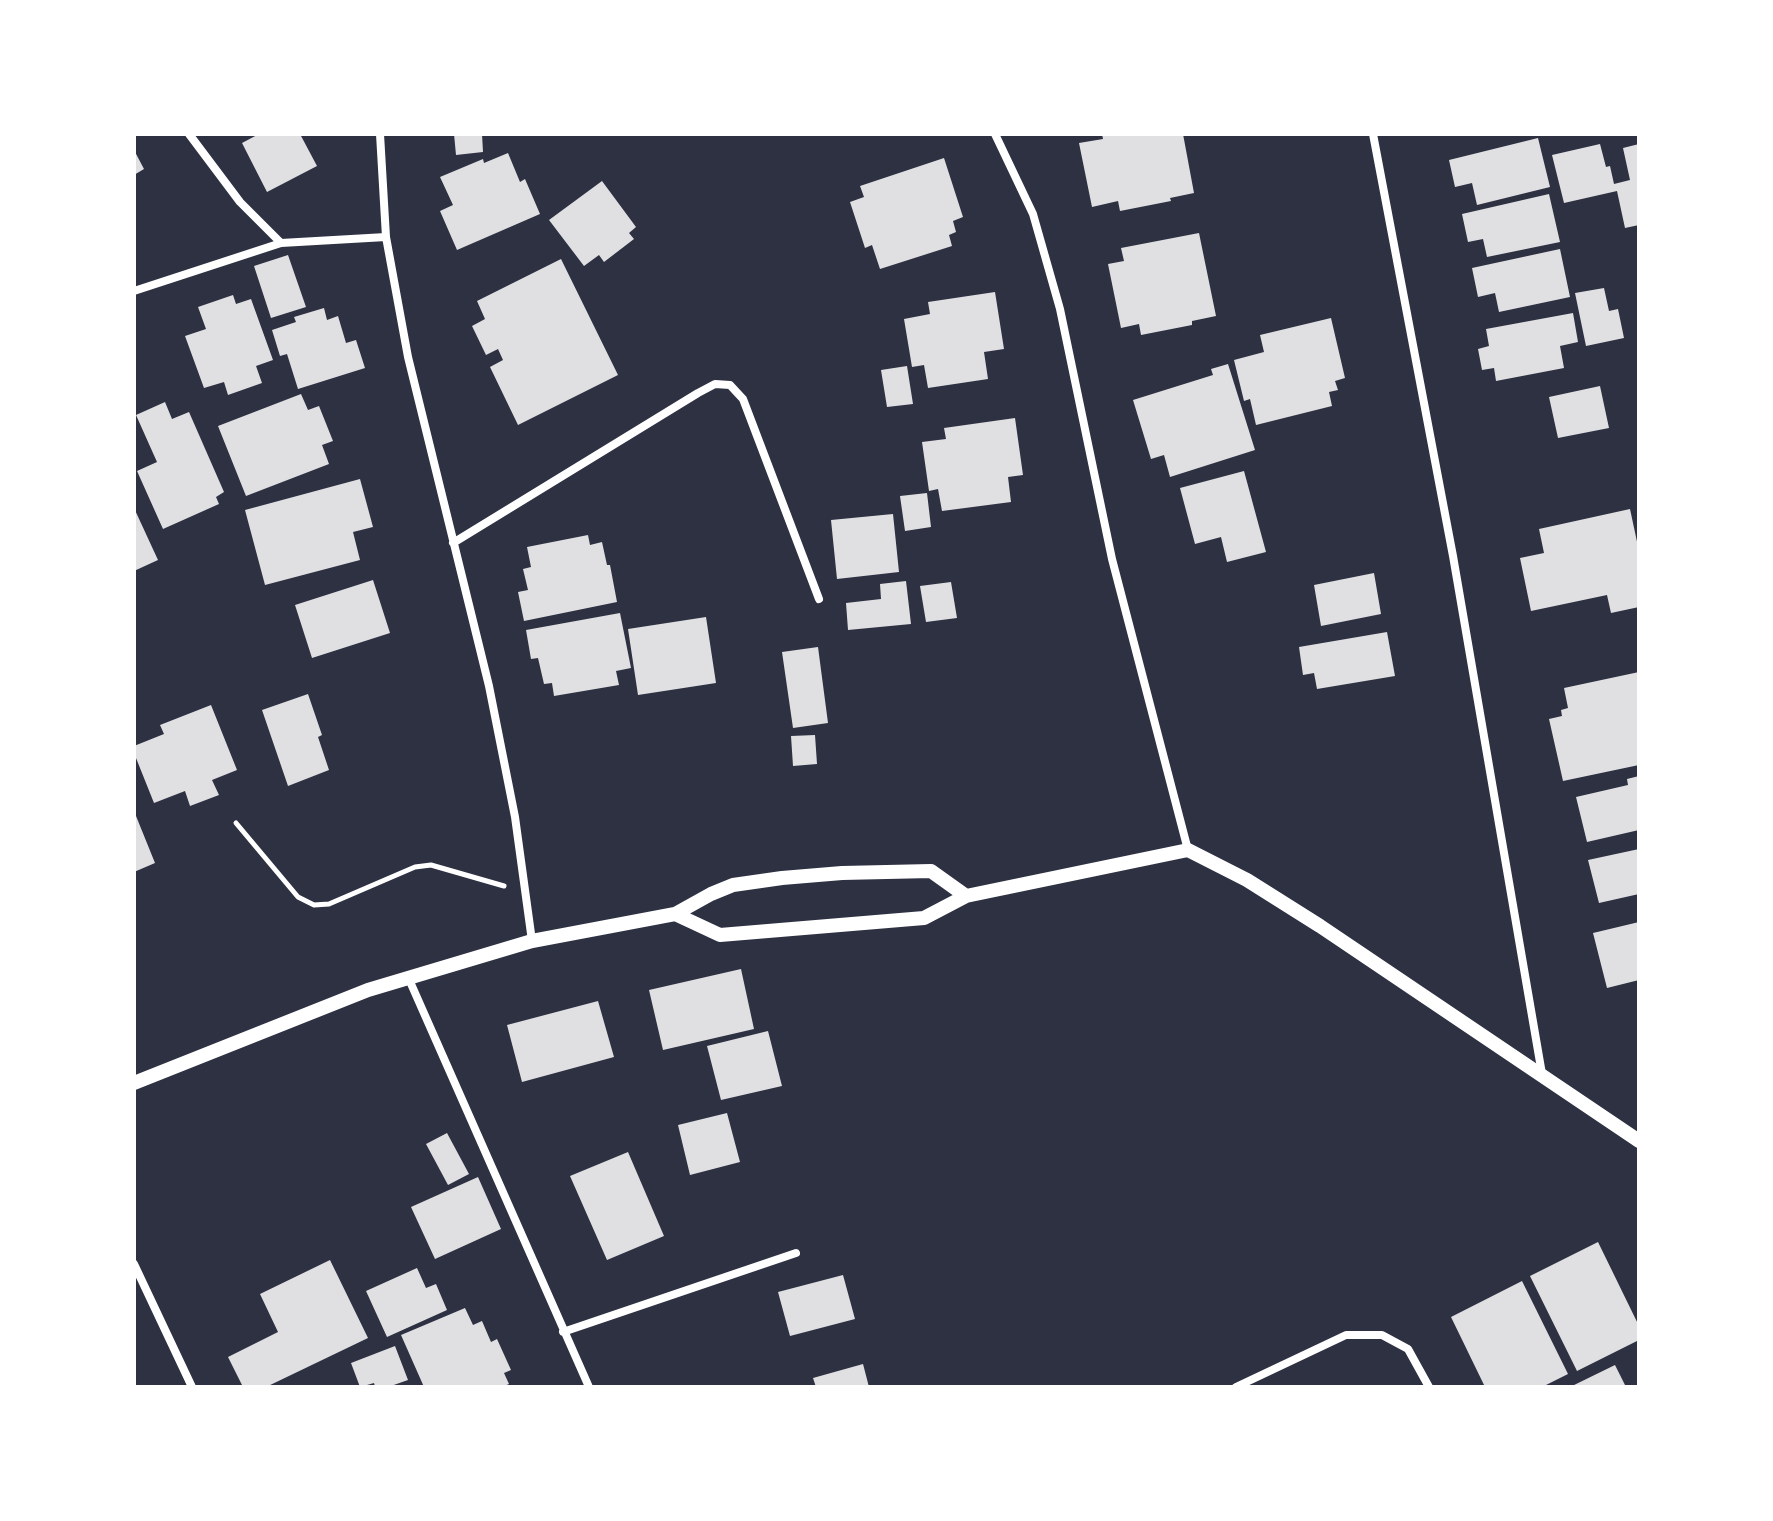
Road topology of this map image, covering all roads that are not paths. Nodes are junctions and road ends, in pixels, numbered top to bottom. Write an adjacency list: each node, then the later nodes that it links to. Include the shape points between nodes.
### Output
1 (189, 134): 6 (street, via 240,202)
2 (380, 134): 5 (street)
3 (995, 134): 10 (street, via 1033,214 1060,309 1112,559)
4 (1373, 134): 15 (street, via 1456,572)
5 (386, 237): 6 (street); 8 (street, via 408,357)
6 (281, 243): 7 (street)
7 (134, 291)
8 (453, 543): 9 (street, via 698,393 715,384 730,385 743,399); 13 (street, via 492,701)
9 (819, 599)
10 (1188, 850): 11 (street); 15 (street, via 1308,918)
11 (966, 896): 12 (street, via 924,918 720,935); 12 (street, via 931,871 842,873 733,885)
12 (675, 914): 13 (street)
13 (532, 941): 14 (street)
14 (408, 977): 16 (street); 20 (street)
15 (1542, 1076): 17 (street)
16 (134, 1083)
17 (1639, 1141)
18 (796, 1253): 20 (street)
19 (134, 1264): 21 (street)
20 (563, 1332): 22 (street)
21 (192, 1387)
22 (589, 1387)
23 (1236, 1387): 24 (street, via 1346,1335 1382,1335 1408,1349)
24 (1429, 1387)

